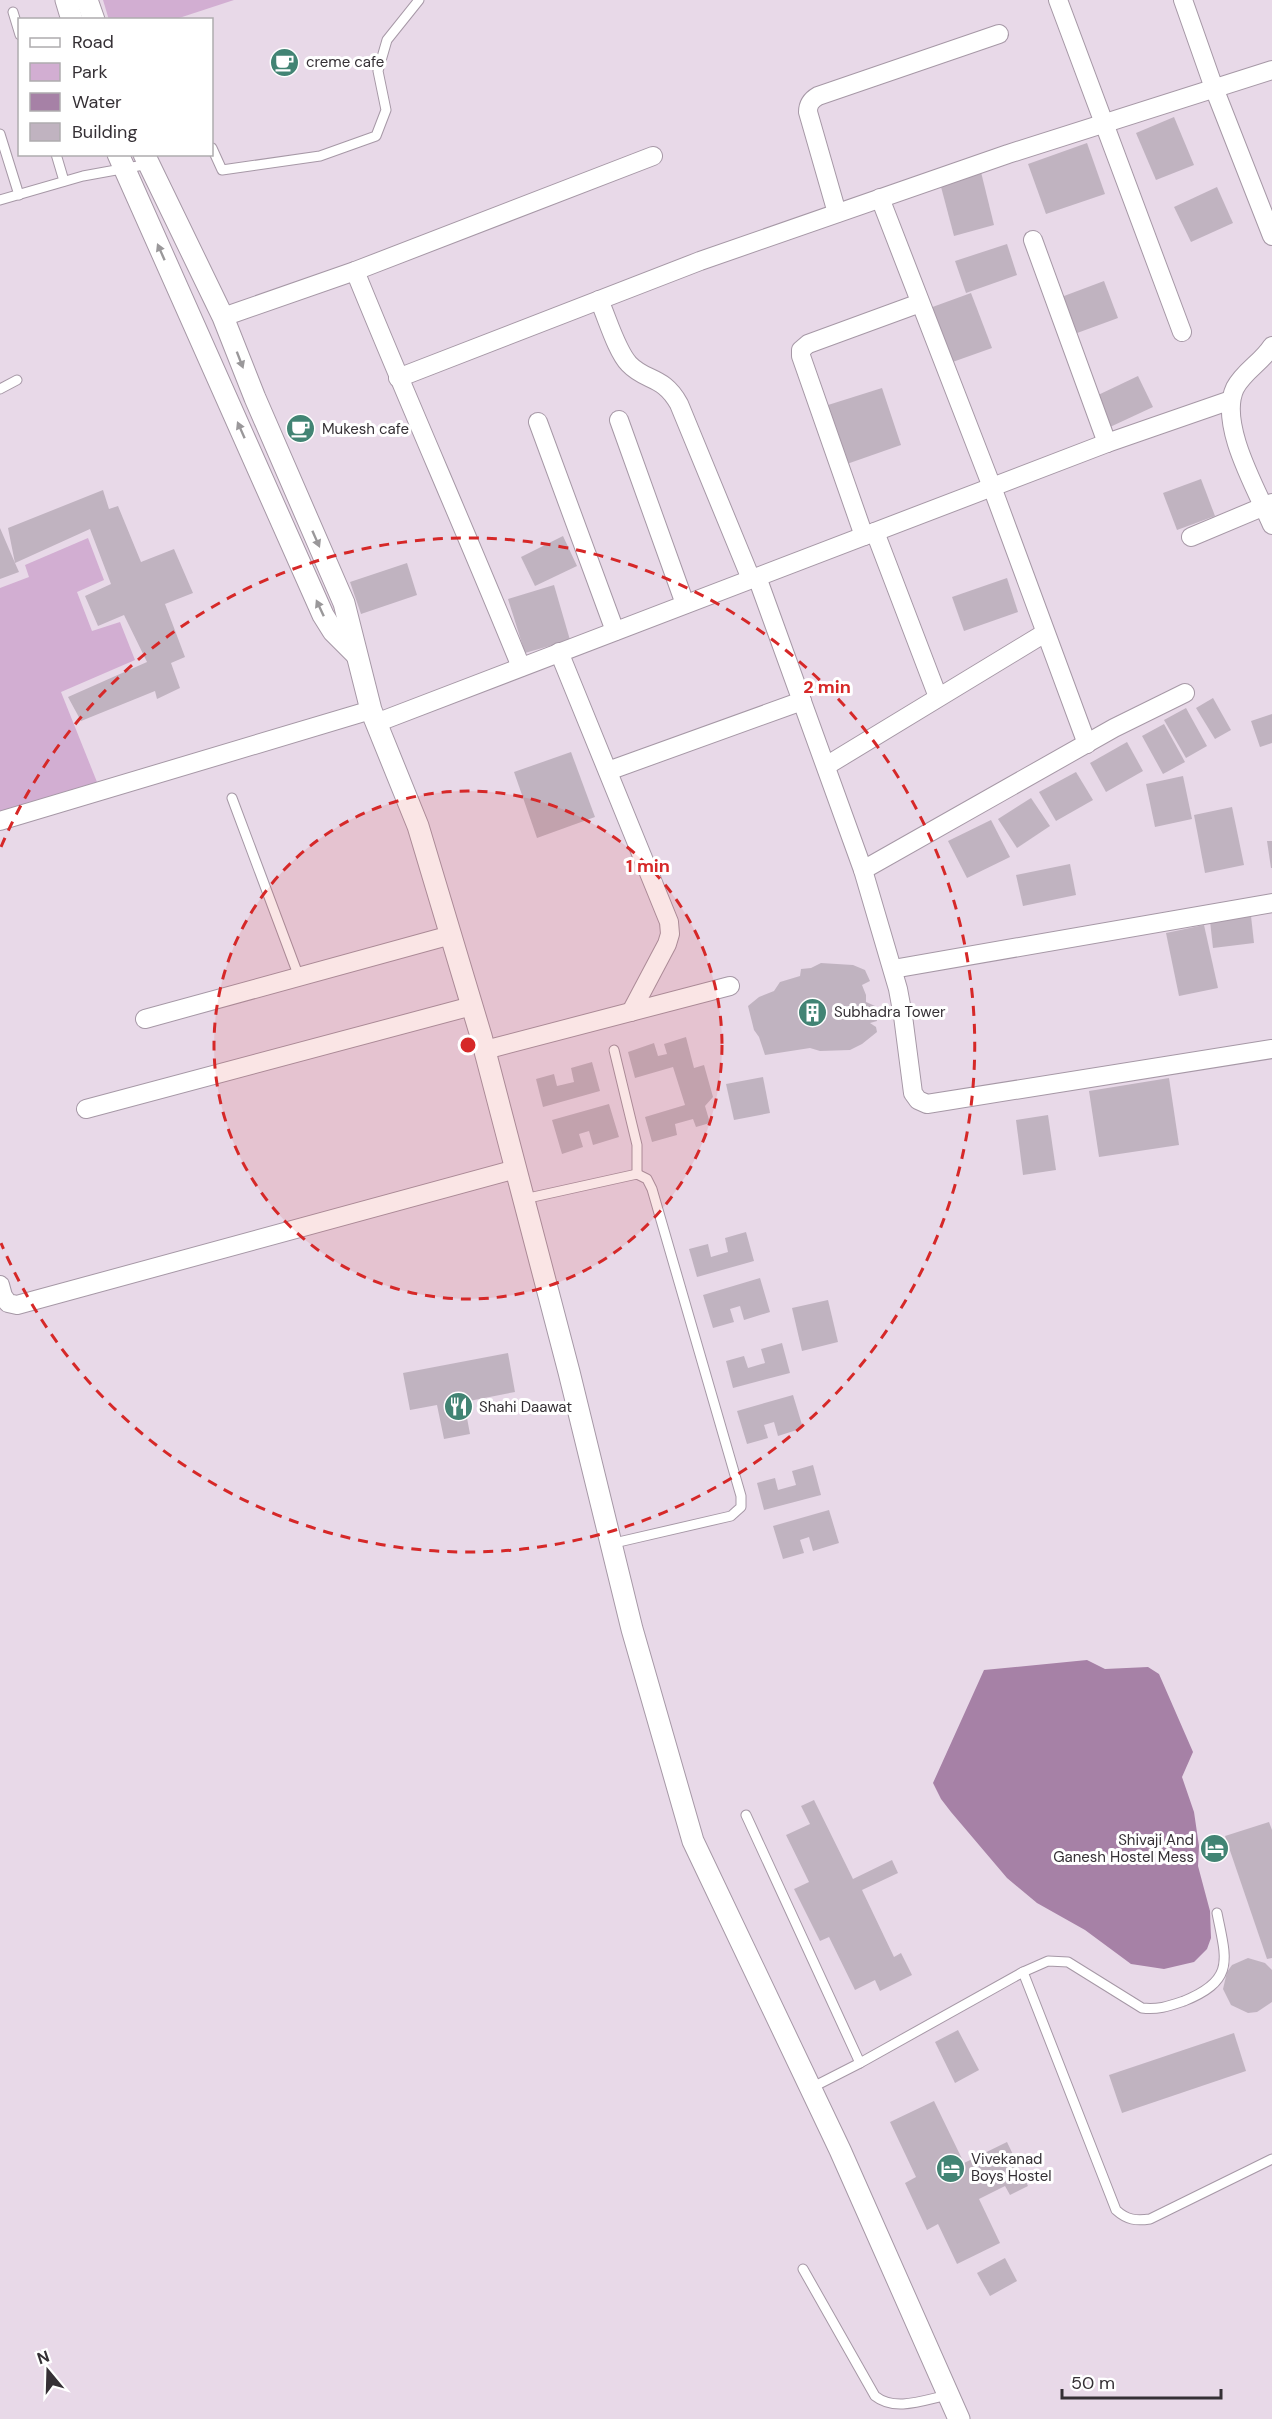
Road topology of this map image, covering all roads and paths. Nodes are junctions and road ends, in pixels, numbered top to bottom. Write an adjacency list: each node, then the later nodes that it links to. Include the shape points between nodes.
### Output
1 (66, 0): 7 (street)
2 (87, 0): 8 (street)
3 (418, 0): 15 (lane, via 387,40 378,72 386,110 376,136 320,156 222,170)
4 (1058, 0): 13 (street)
5 (1183, 0): 12 (street)
6 (13, 12): 9 (lane)
7 (71, 18)
8 (93, 18)
9 (18, 28)
10 (999, 34): 24 (street, via 812,99 808,112)
11 (1272, 70): 12 (street)
12 (1214, 88): 13 (street); 25 (street)
13 (1105, 123): 22 (street); 31 (street)
14 (0, 134): 21 (lane)
15 (213, 150)
16 (57, 156): 20 (lane)
17 (653, 156): 27 (street)
18 (146, 159): 19 (lane); 30 (street)
19 (121, 161): 20 (lane); 50 (street, one-way to 19, via 323,615)
20 (64, 181): 21 (lane)
21 (19, 195): 23 (lane)
22 (880, 198): 24 (street); 29 (street)
23 (0, 200)
24 (837, 213): 28 (street)
25 (1272, 236)
26 (1033, 240): 39 (street)
27 (355, 271): 30 (street); 33 (street)
28 (599, 300): 33 (street); 45 (street, via 629,364 664,384 679,404)
29 (920, 303): 40 (street); 43 (street, via 808,344 801,350)
30 (223, 317): 50 (street, one-way to 50, via 344,603)
31 (1182, 332)
32 (1272, 346): 36 (street, via 1243,377)
33 (398, 378): 51 (street, via 461,518)
34 (17, 381): 35 (lane)
35 (0, 388)
36 (1231, 400): 39 (street); 41 (street, via 1229,413 1235,438)
37 (619, 420): 46 (street)
38 (538, 422): 47 (street)
39 (1107, 443): 40 (street)
40 (992, 487): 43 (street); 48 (street)
41 (1268, 505): 42 (street); 44 (street)
42 (1272, 525)
43 (870, 534): 45 (street); 53 (street)
44 (1191, 537)
45 (754, 578): 46 (street); 54 (street)
46 (685, 604): 47 (street)
47 (615, 631): 49 (street)
48 (1044, 633): 53 (street); 56 (street)
49 (559, 652): 51 (street); 58 (street)
50 (356, 654): 55 (street)
51 (521, 667): 55 (street)
52 (1185, 693): 56 (street)
53 (938, 697): 57 (street)
54 (802, 701): 57 (street); 58 (street)
55 (373, 716): 60 (street); 63 (street, via 418,826)
56 (1087, 744): 61 (street)
57 (826, 766): 61 (street)
58 (608, 771): 68 (street, via 669,922 667,944)
59 (232, 798): 65 (lane)
60 (0, 821)
61 (863, 870): 64 (street)
62 (1272, 903): 64 (street)
63 (451, 935): 65 (street); 67 (street)
64 (893, 969): 70 (street, via 913,1093 927,1104)
65 (299, 977): 69 (street)
66 (730, 986): 68 (street)
67 (472, 1006): 71 (street); 73 (street)
68 (631, 1012): 71 (street)
69 (145, 1019)
70 (1272, 1049)
71 (485, 1050): 74 (street)
72 (614, 1050): 75 (lane, via 637,1145)
73 (86, 1109)
74 (516, 1169): 76 (street); 77 (street, via 17,1305 8,1303)
75 (637, 1174): 76 (lane); 78 (lane, via 647,1179 652,1190 741,1507 731,1516)
76 (524, 1199): 78 (street)
77 (0, 1285)
78 (610, 1544): 83 (street, via 693,1841)
79 (746, 1815): 82 (lane)
80 (1217, 1913): 81 (lane, via 1226,1957 1224,1967 1205,1992 1166,2008 1142,2008 1068,1962 1048,1961)
81 (1023, 1972): 82 (lane); 84 (lane, via 1116,2210 1124,2217 1136,2221 1150,2219)
82 (860, 2063): 83 (lane)
83 (811, 2088): 86 (street)
84 (1272, 2159)
85 (803, 2269): 86 (lane, via 875,2396 883,2403 894,2405)
86 (948, 2395): 87 (street)
87 (959, 2419)

